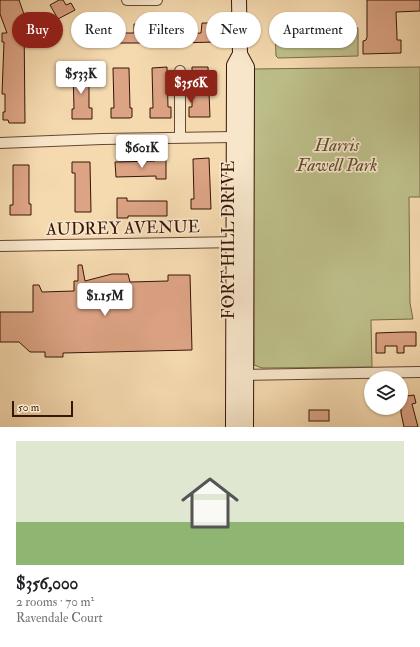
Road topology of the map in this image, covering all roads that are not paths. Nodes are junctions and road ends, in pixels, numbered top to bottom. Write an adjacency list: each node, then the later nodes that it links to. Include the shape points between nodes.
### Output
1 (127, 0): 2 (street)
2 (157, 0)
3 (239, 0): 4 (street, FORT HILL DRIVE)
4 (240, 54): 7 (street, FORT HILL DRIVE, via 234,65); 9 (street, FORT HILL DRIVE, via 247,67)
5 (180, 71): 6 (street)
6 (180, 137): 7 (street); 8 (street)
7 (234, 137): 9 (street, FORT HILL DRIVE)
8 (0, 143)
9 (240, 242): 10 (street, AUDREY AVENUE); 12 (street, FORT HILL DRIVE)
10 (0, 246)
11 (420, 372): 12 (street)
12 (240, 375): 13 (street, FORT HILL DRIVE); 14 (street, FORT HILL DRIVE)
13 (233, 427)
14 (246, 427)

